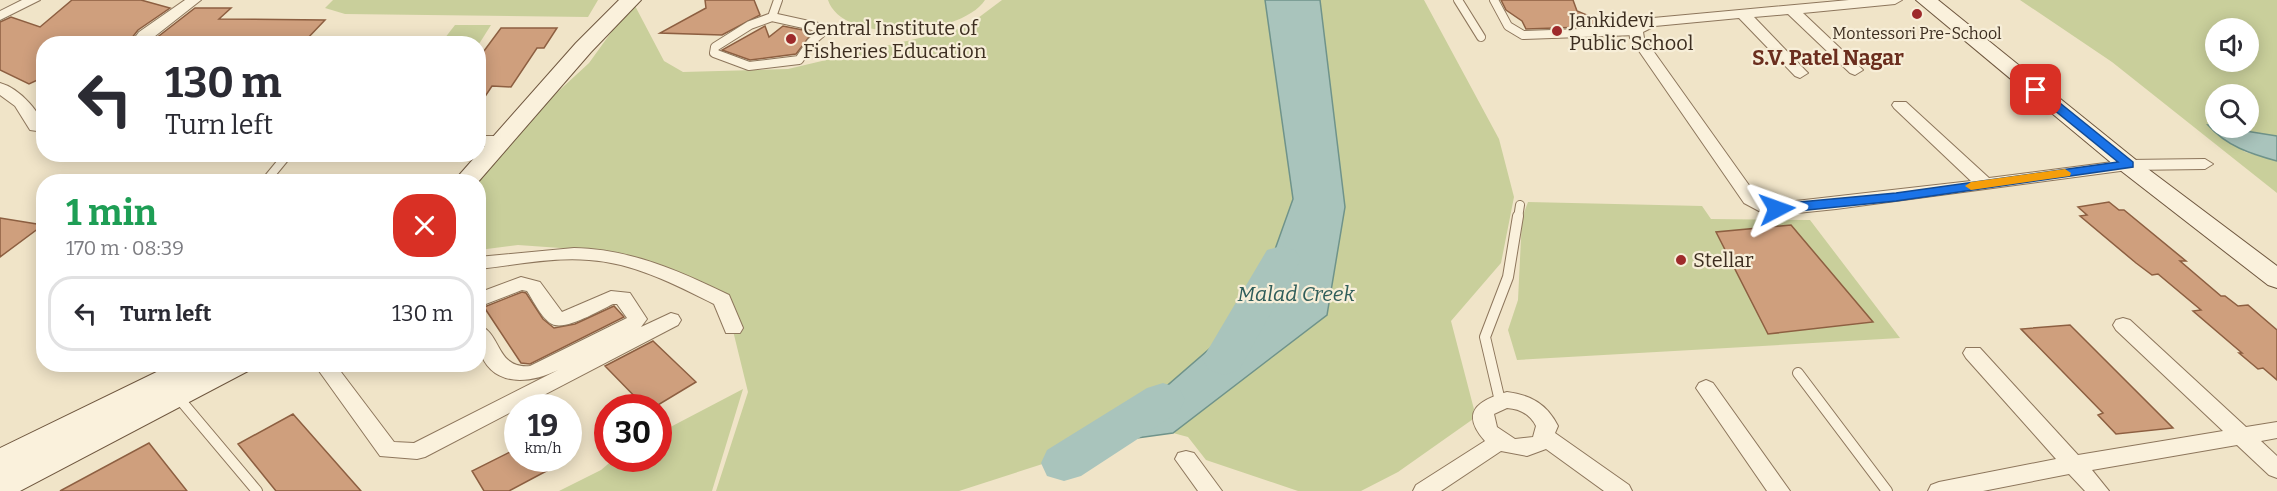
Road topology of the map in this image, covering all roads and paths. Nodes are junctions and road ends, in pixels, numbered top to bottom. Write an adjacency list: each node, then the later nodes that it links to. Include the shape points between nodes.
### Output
1 (11, 0): 10 (street)
2 (33, 0): 14 (street)
3 (194, 0): 17 (street)
4 (631, 0): 11 (street)
5 (778, 0): 15 (lane)
6 (1458, 0): 18 (lane)
7 (1494, 0): 16 (lane, via 1508,26 1523,35)
8 (1895, 0): 12 (street)
9 (1926, 0): 27 (street)
10 (0, 6)
11 (611, 9): 24 (street, via 529,110)
12 (1792, 10): 13 (street); 19 (street)
13 (1743, 14): 16 (street, via 1653,22); 20 (street)
14 (0, 16)
15 (772, 17): 15 (lane, via 750,25 716,47 714,53 749,66 799,60 824,31)
16 (1636, 31): 31 (street, via 1637,38 1756,204 1777,209 1836,204)
17 (143, 36)
18 (1481, 37)
19 (1855, 70)
20 (1800, 73)
21 (0, 88): 23 (street, via 21,103)
22 (1900, 105): 31 (street)
23 (36, 127)
24 (488, 141)
25 (281, 162): 29 (lane)
26 (2205, 164): 27 (street)
27 (2128, 165): 28 (street); 34 (street)
28 (2085, 170): 30 (street); 31 (street)
29 (272, 174)
30 (2101, 183)
31 (1985, 184)
32 (1520, 204): 47 (lane, via 1508,277 1485,337)
33 (486, 262): 38 (street, via 587,254 614,258 650,268 722,300)
34 (2277, 279)
35 (486, 298): 39 (street, via 521,283 532,286 557,319 611,297 623,298 638,319 532,374 518,376 506,372)
36 (671, 320): 43 (street, via 417,451 388,450)
37 (2123, 325): 49 (street)
38 (733, 328)
39 (486, 343)
40 (1973, 353): 54 (street)
41 (183, 372): 53 (street)
42 (223, 372): 46 (street)
43 (330, 372)
44 (1798, 373): 63 (lane)
45 (1706, 387): 62 (street)
46 (177, 396): 56 (street); 58 (lane)
47 (1500, 401): 50 (street, via 1522,402 1536,410 1547,426); 51 (street, via 1488,406 1482,421)
48 (2277, 430): 49 (street)
49 (2242, 436): 54 (street); 55 (street)
50 (1545, 437): 51 (street, via 1538,445 1522,448); 61 (street)
51 (1499, 442): 60 (street)
52 (1186, 459): 59 (street)
53 (0, 462)
54 (2074, 464): 57 (street); 65 (street)
55 (2277, 469)
56 (0, 487)
57 (1986, 487): 64 (street)
58 (257, 491)
59 (1211, 491)
60 (1425, 491)
61 (1621, 491)
62 (1779, 491)
63 (1887, 491)
64 (1939, 491)
65 (2098, 491)

